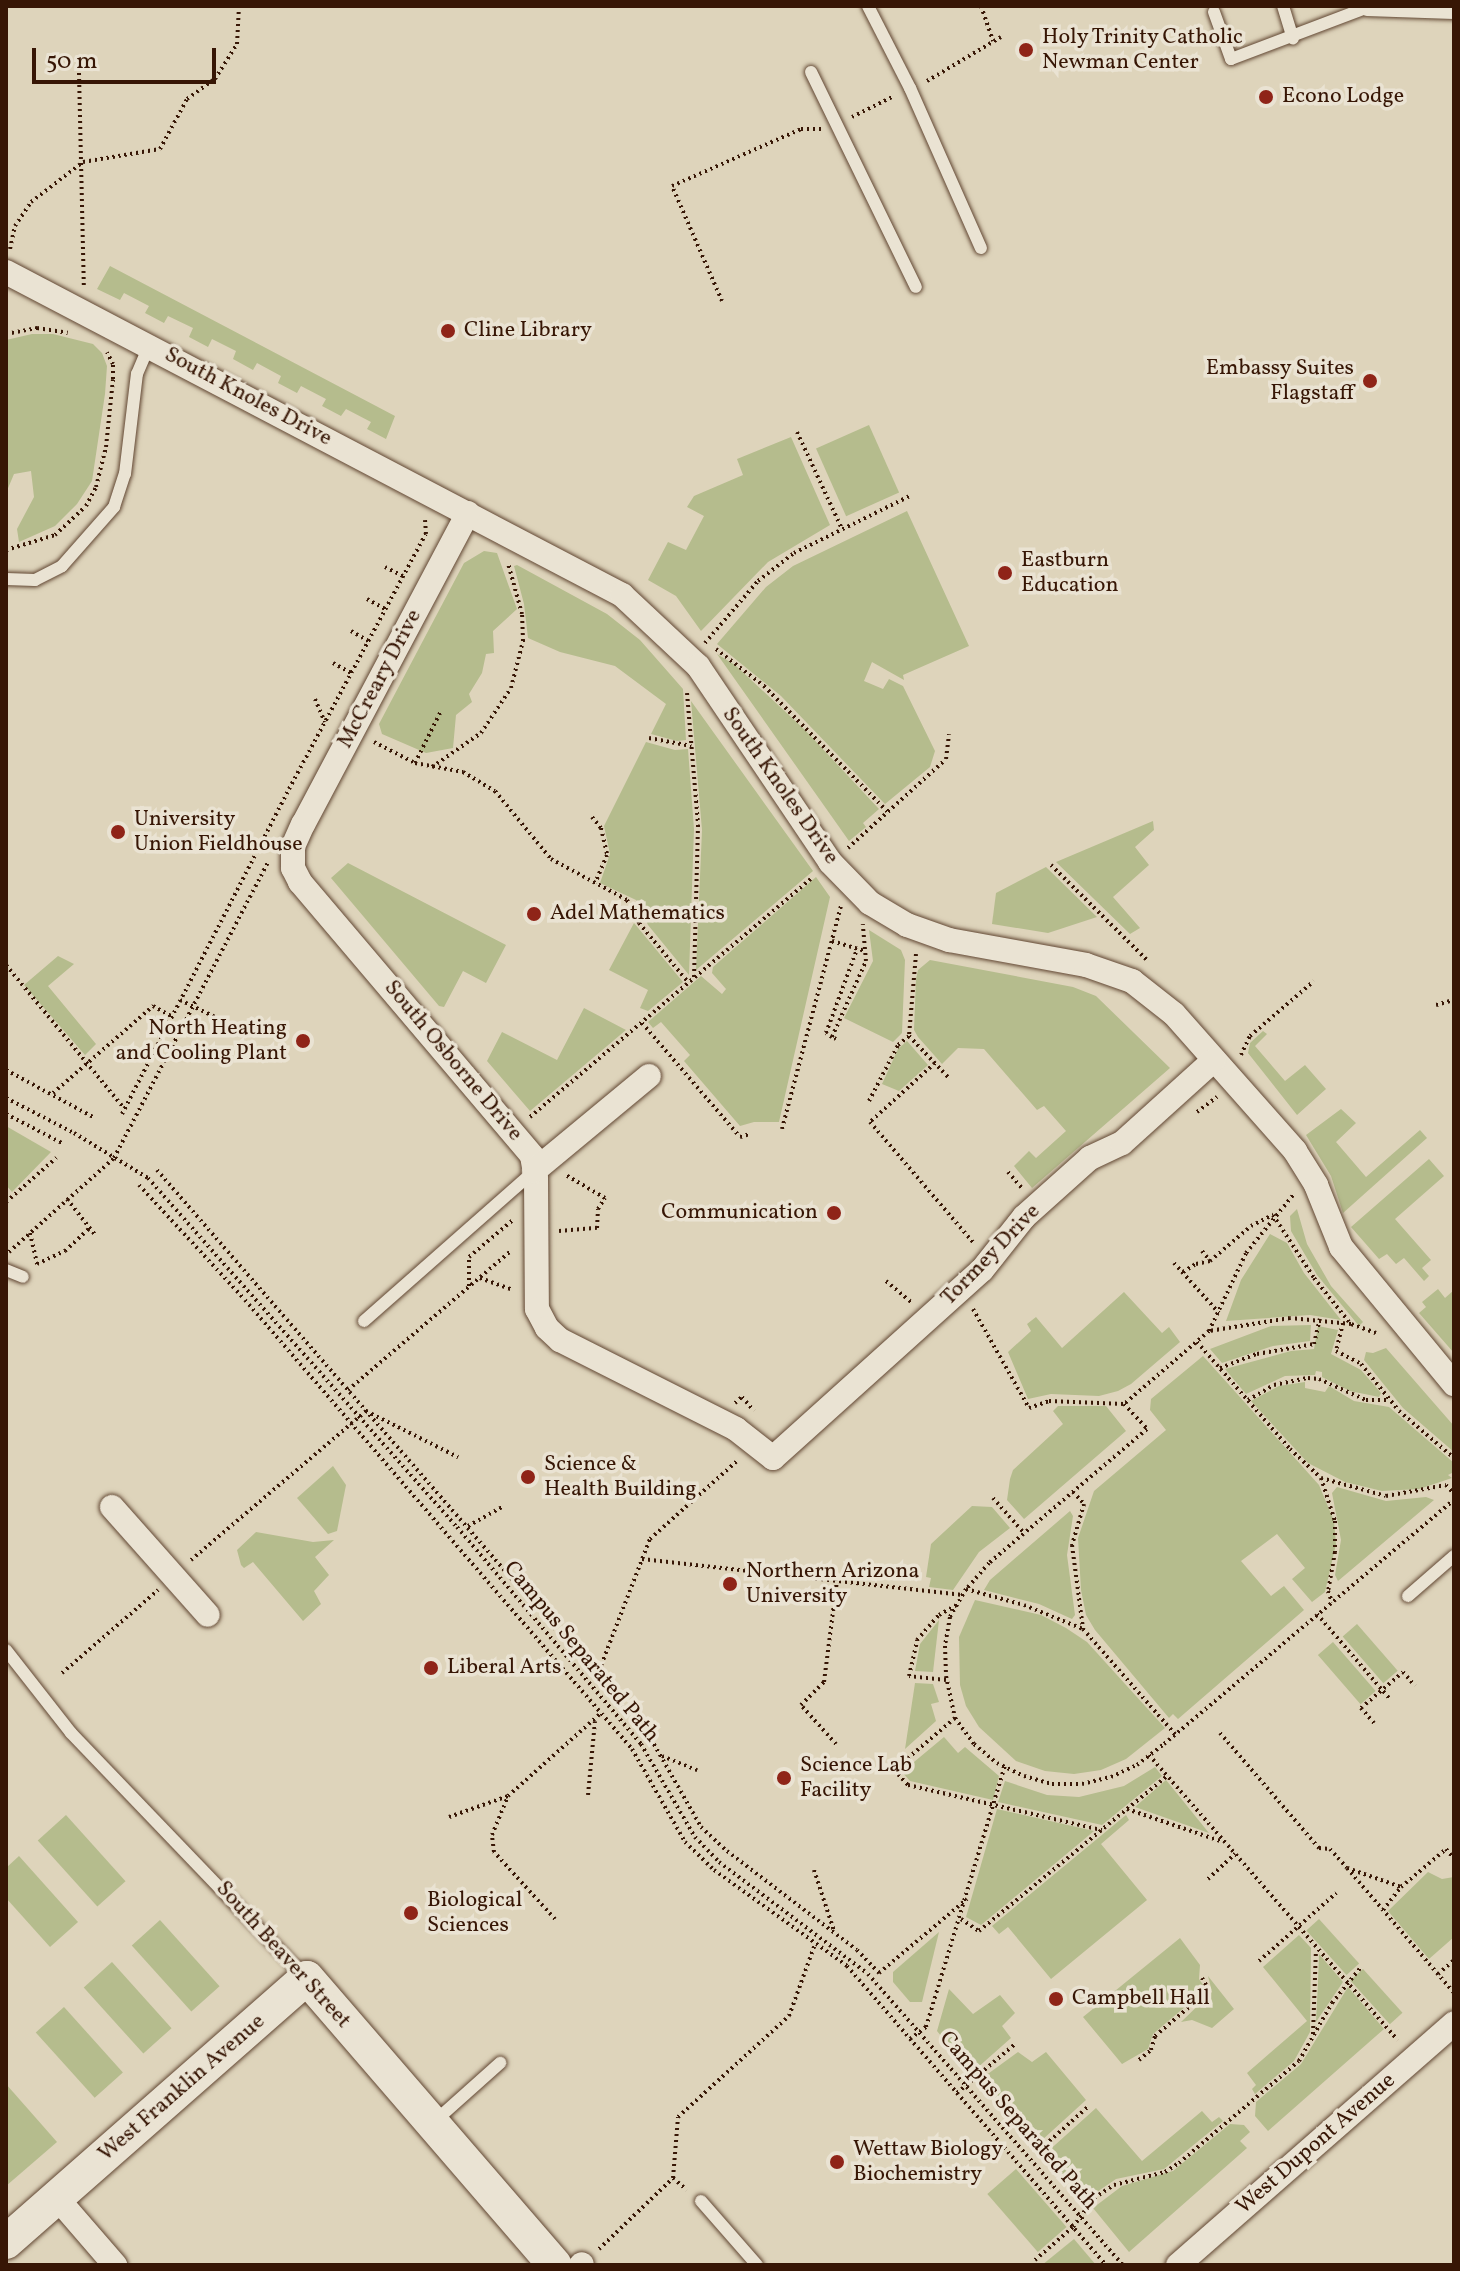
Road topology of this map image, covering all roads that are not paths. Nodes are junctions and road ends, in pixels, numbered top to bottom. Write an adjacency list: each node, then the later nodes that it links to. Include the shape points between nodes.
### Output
1 (868, 6): 8 (lane)
2 (1283, 6): 6 (lane)
3 (1369, 8): 5 (lane); 6 (lane)
4 (1214, 12): 6 (lane, via 1231,59)
5 (1454, 13)
6 (1293, 38)
7 (811, 72): 10 (lane)
8 (981, 248)
9 (8, 260): 11 (street, South Knoles Drive)
10 (916, 287)
11 (149, 345): 12 (street, South Knoles Drive); 13 (lane, via 137,374 125,474 114,507 62,566 35,580)
12 (468, 513): 14 (street, McCreary Drive); 15 (street, South Knoles Drive, via 622,595 698,666 830,862 870,903 907,925 949,940 1086,965 1132,981 1174,1014)
13 (6, 579)
14 (293, 846): 17 (street, South Osborne Drive, via 293,868 300,882 522,1124)
15 (1214, 1060): 21 (street, South Knoles Drive, via 1295,1151 1316,1185 1341,1247); 22 (street, Tormey Drive, via 1122,1143 1090,1158 1024,1217 982,1270)
16 (649, 1076): 17 (street)
17 (534, 1171): 20 (lane); 22 (street, South Osborne Drive, via 535,1288 537,1309 547,1328 560,1340 736,1429)
18 (6, 1270): 19 (lane)
19 (23, 1277)
20 (364, 1321)
21 (1454, 1384)
22 (764, 1451)
23 (112, 1507): 26 (street)
24 (1454, 1556): 25 (lane)
25 (1408, 1596)
26 (208, 1615)
27 (6, 1650): 28 (lane, South Beaver Street, via 71,1733)
28 (307, 1978): 31 (street, South Beaver Street); 32 (street, West Franklin Avenue)
29 (1454, 2023): 38 (street, West Dupont Avenue)
30 (500, 2063): 31 (lane)
31 (432, 2124): 36 (street, South Beaver Street)
32 (57, 2198): 34 (street, West Franklin Avenue); 35 (street)
33 (701, 2201): 37 (lane)
34 (6, 2242)
35 (115, 2265)
36 (555, 2265)
37 (757, 2265)
38 (1178, 2265)

